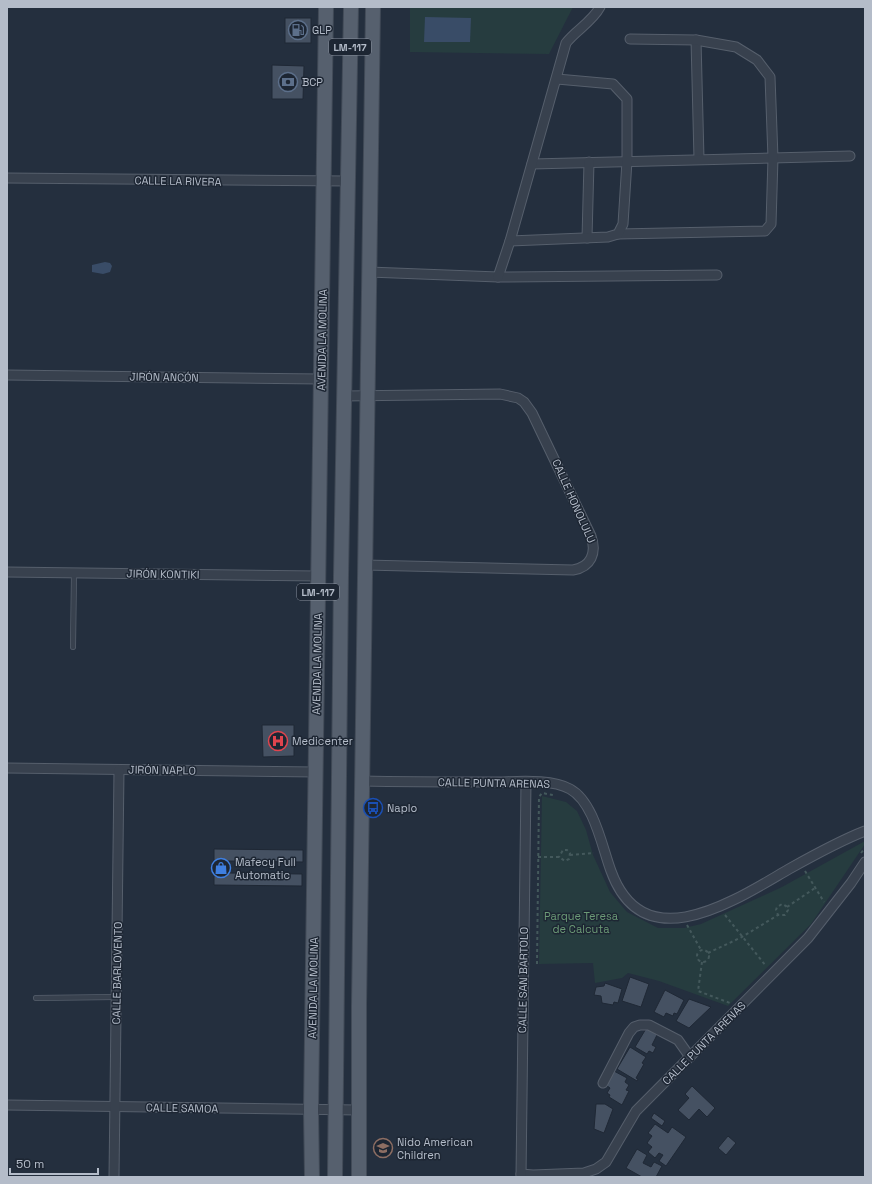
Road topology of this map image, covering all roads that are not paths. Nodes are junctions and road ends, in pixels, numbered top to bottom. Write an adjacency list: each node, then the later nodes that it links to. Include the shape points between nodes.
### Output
1 (326, 7): 17 (main road, AVENIDA LA MOLINA / LM-117)
2 (351, 7): 8 (main road, AVENIDA LA MOLINA / LM-117)
3 (373, 7): 9 (main road, LM-117)
4 (600, 7): 7 (street, via 592,19 566,43)
5 (630, 39): 6 (street)
6 (696, 40): 11 (street, via 736,47 757,60 770,77); 12 (street)
7 (557, 79): 13 (street, via 614,84 627,99); 15 (street)
8 (350, 86): 9 (main road); 18 (main road, AVENIDA LA MOLINA / LM-117)
9 (372, 101): 22 (main road, LM-117)
10 (850, 156): 11 (street)
11 (774, 158): 12 (street); 19 (street, via 771,224 765,232)
12 (700, 159): 13 (street)
13 (626, 161): 14 (street); 19 (street, via 623,224)
14 (589, 162): 15 (street); 20 (street)
15 (532, 164): 21 (street)
16 (7, 178): 17 (street, CALLE LA RIVERA)
17 (323, 181): 18 (street, CALLE LA RIVERA); 26 (main road, AVENIDA LA MOLINA / LM-117)
18 (348, 181): 28 (main road, AVENIDA LA MOLINA / LM-117)
19 (618, 234): 20 (street)
20 (587, 238): 21 (street)
21 (510, 241): 24 (street)
22 (369, 272): 24 (street); 27 (main road, LM-117)
23 (717, 276): 24 (street)
24 (498, 277)
25 (7, 375): 26 (street, JIRÓN ANCÓN)
26 (321, 379): 32 (main road, AVENIDA LA MOLINA / LM-117)
27 (367, 395): 28 (street, CALLE HONOLULU); 29 (main road, LM-117); 29 (street, CALLE HONOLULU, via 506,394 524,402 548,444 591,536 594,553 584,567 572,570)
28 (344, 396): 48 (main road, AVENIDA LA MOLINA / LM-117)
29 (365, 565): 37 (main road, LM-117)
30 (7, 572): 31 (street, JIRÓN KONTIKI)
31 (74, 573): 32 (street, JIRÓN KONTIKI); 33 (lane)
32 (318, 576): 36 (main road, AVENIDA LA MOLINA / LM-117)
33 (73, 647)
34 (7, 768): 35 (street, JIRÓN NAPLO)
35 (119, 770): 36 (street, JIRÓN NAPLO); 41 (street, CALLE BARLOVENTO)
36 (316, 772): 47 (main road, AVENIDA LA MOLINA / LM-117)
37 (363, 781): 38 (street, CALLE PUNTA ARENAS); 49 (main road, LM-117)
38 (526, 782): 39 (street, CALLE PUNTA ARENAS, via 555,784 578,794 588,807 612,874 622,893 640,910 663,918 689,917 717,908); 50 (street, CALLE SAN BARTOLO)
39 (865, 830)
40 (865, 862): 43 (street, CALLE PUNTA ARENAS, via 808,938)
41 (116, 997): 42 (lane); 46 (street, CALLE BARLOVENTO)
42 (36, 998)
43 (690, 1057): 44 (street, via 678,1040 649,1025 640,1025 629,1032); 50 (street, CALLE PUNTA ARENAS, via 636,1111 606,1162 596,1169 584,1173)
44 (603, 1083)
45 (7, 1106): 46 (street, CALLE SAMOA)
46 (115, 1107): 47 (street, CALLE SAMOA); 51 (street, CALLE BARLOVENTO)
47 (311, 1110): 48 (street, CALLE SAMOA); 52 (main road, AVENIDA LA MOLINA / LM-117)
48 (335, 1110): 49 (street, CALLE SAMOA); 53 (main road, AVENIDA LA MOLINA / LM-117)
49 (358, 1110): 54 (main road, LM-117)
50 (521, 1175)
51 (114, 1177)
52 (312, 1177)
53 (335, 1177)
54 (359, 1177)

